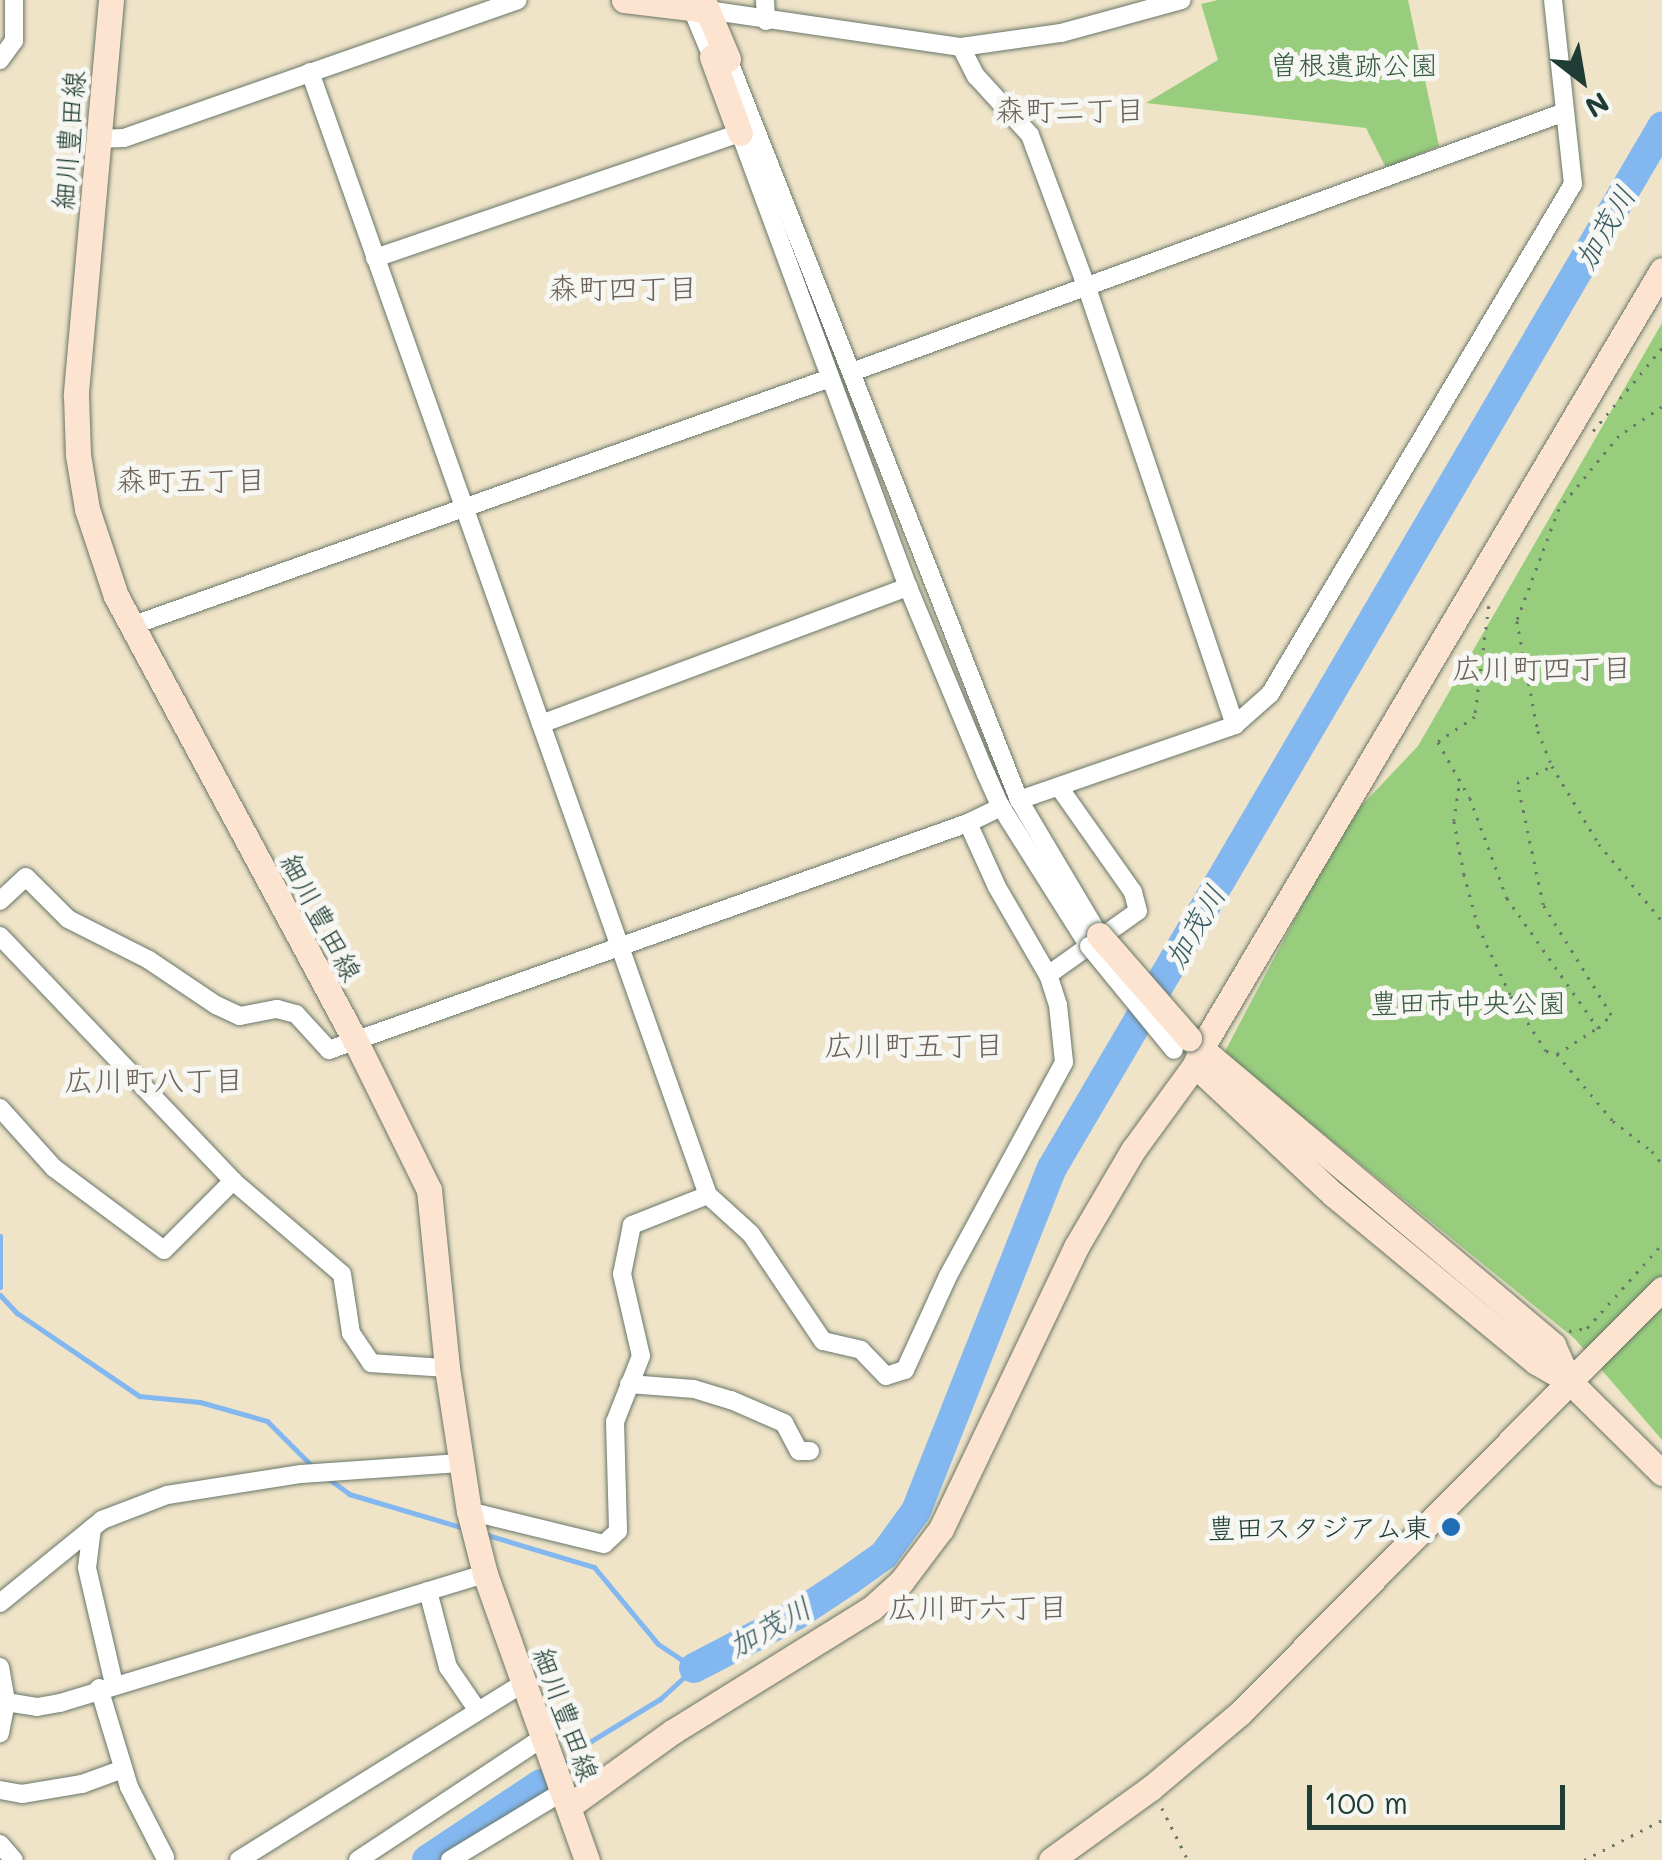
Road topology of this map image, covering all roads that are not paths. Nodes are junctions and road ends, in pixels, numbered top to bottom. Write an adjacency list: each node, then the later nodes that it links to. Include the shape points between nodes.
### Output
1 (14, 0): 12 (street, via 14,41)
2 (111, 0): 16 (street, 細川豊田線)
3 (517, 0): 13 (street)
4 (624, 0): 8 (street)
5 (765, 0): 9 (street)
6 (1182, 0): 10 (street, via 1061,33)
7 (1553, 0): 14 (street)
8 (698, 5): 9 (street); 11 (street)
9 (766, 21): 10 (street)
10 (961, 47): 19 (street, via 976,76 1030,135)
11 (720, 58): 15 (street); 20 (street)
12 (0, 60)
13 (310, 72): 16 (street, via 124,138); 17 (street)
14 (1562, 113): 19 (street); 26 (street, via 1573,184 1270,694)
15 (740, 133): 17 (street); 21 (street)
16 (97, 139): 24 (street, 細川豊田線, via 76,431 87,509)
17 (375, 258): 22 (street)
18 (1662, 270): 36 (street)
19 (1087, 288): 20 (street); 26 (street)
20 (852, 372): 28 (street)
21 (830, 378): 22 (street); 23 (street)
22 (462, 506): 24 (street); 25 (street)
23 (908, 587): 25 (street); 28 (street)
24 (131, 626): 35 (street, 細川豊田線)
25 (542, 724): 33 (street)
26 (1236, 725): 27 (street)
27 (1059, 788): 28 (street); 34 (street, via 1133,892 1138,910)
28 (1010, 803): 29 (street); 32 (street)
29 (968, 823): 33 (street); 34 (street)
30 (0, 901): 35 (street, via 26,877 68,919 149,960 216,1005 240,1016 278,1009 296,1014 328,1050)
31 (0, 936): 38 (street)
32 (1094, 941): 36 (street, bridge)
33 (622, 945): 35 (street); 39 (street)
34 (1048, 975): 39 (street, via 1064,1062 905,1370 886,1376 861,1350 823,1340 751,1234)
35 (355, 1040): 41 (street, 細川豊田線, via 429,1190)
36 (1190, 1050): 42 (street, via 1333,1194 1536,1362); 42 (street, via 1553,1344); 61 (street, via 1076,1247 942,1529 902,1582 841,1629)
37 (0, 1108): 38 (street, via 54,1168 164,1250)
38 (233, 1180): 41 (street, via 342,1274 351,1333 370,1363)
39 (708, 1195): 43 (street, via 632,1225 622,1274 641,1356)
40 (1662, 1289): 42 (street)
41 (447, 1368): 45 (street, 細川豊田線)
42 (1569, 1381): 46 (street); 70 (street, via 1240,1713)
43 (629, 1384): 44 (street, via 694,1389 730,1400 784,1422 799,1451); 47 (street, via 614,1443 618,1531 604,1544)
44 (810, 1451)
45 (460, 1463): 47 (street, 細川豊田線); 48 (street, via 335,1470 167,1494 128,1506)
46 (1662, 1473)
47 (469, 1511): 49 (street, 細川豊田線)
48 (92, 1528): 51 (street); 54 (street, via 87,1568)
49 (485, 1574): 50 (street); 53 (street, 細川豊田線)
50 (428, 1591): 54 (street); 56 (street, via 448,1666)
51 (0, 1603)
52 (0, 1667): 55 (street)
53 (522, 1684): 56 (street); 58 (street, 細川豊田線)
54 (106, 1686): 55 (street, via 37,1706); 59 (street)
55 (6, 1702): 57 (street)
56 (478, 1712): 66 (street)
57 (0, 1733)
58 (541, 1739): 61 (street, 細川豊田線); 67 (street)
59 (124, 1770): 60 (street, via 22,1794); 63 (street)
60 (0, 1790)
61 (564, 1795): 68 (street); 69 (street, 細川豊田線)
62 (0, 1844): 64 (street)
63 (166, 1858): 65 (street, via 162,1852)
64 (14, 1860)
65 (142, 1860)
66 (239, 1860)
67 (358, 1860)
68 (450, 1860)
69 (587, 1860)
70 (1051, 1860)

